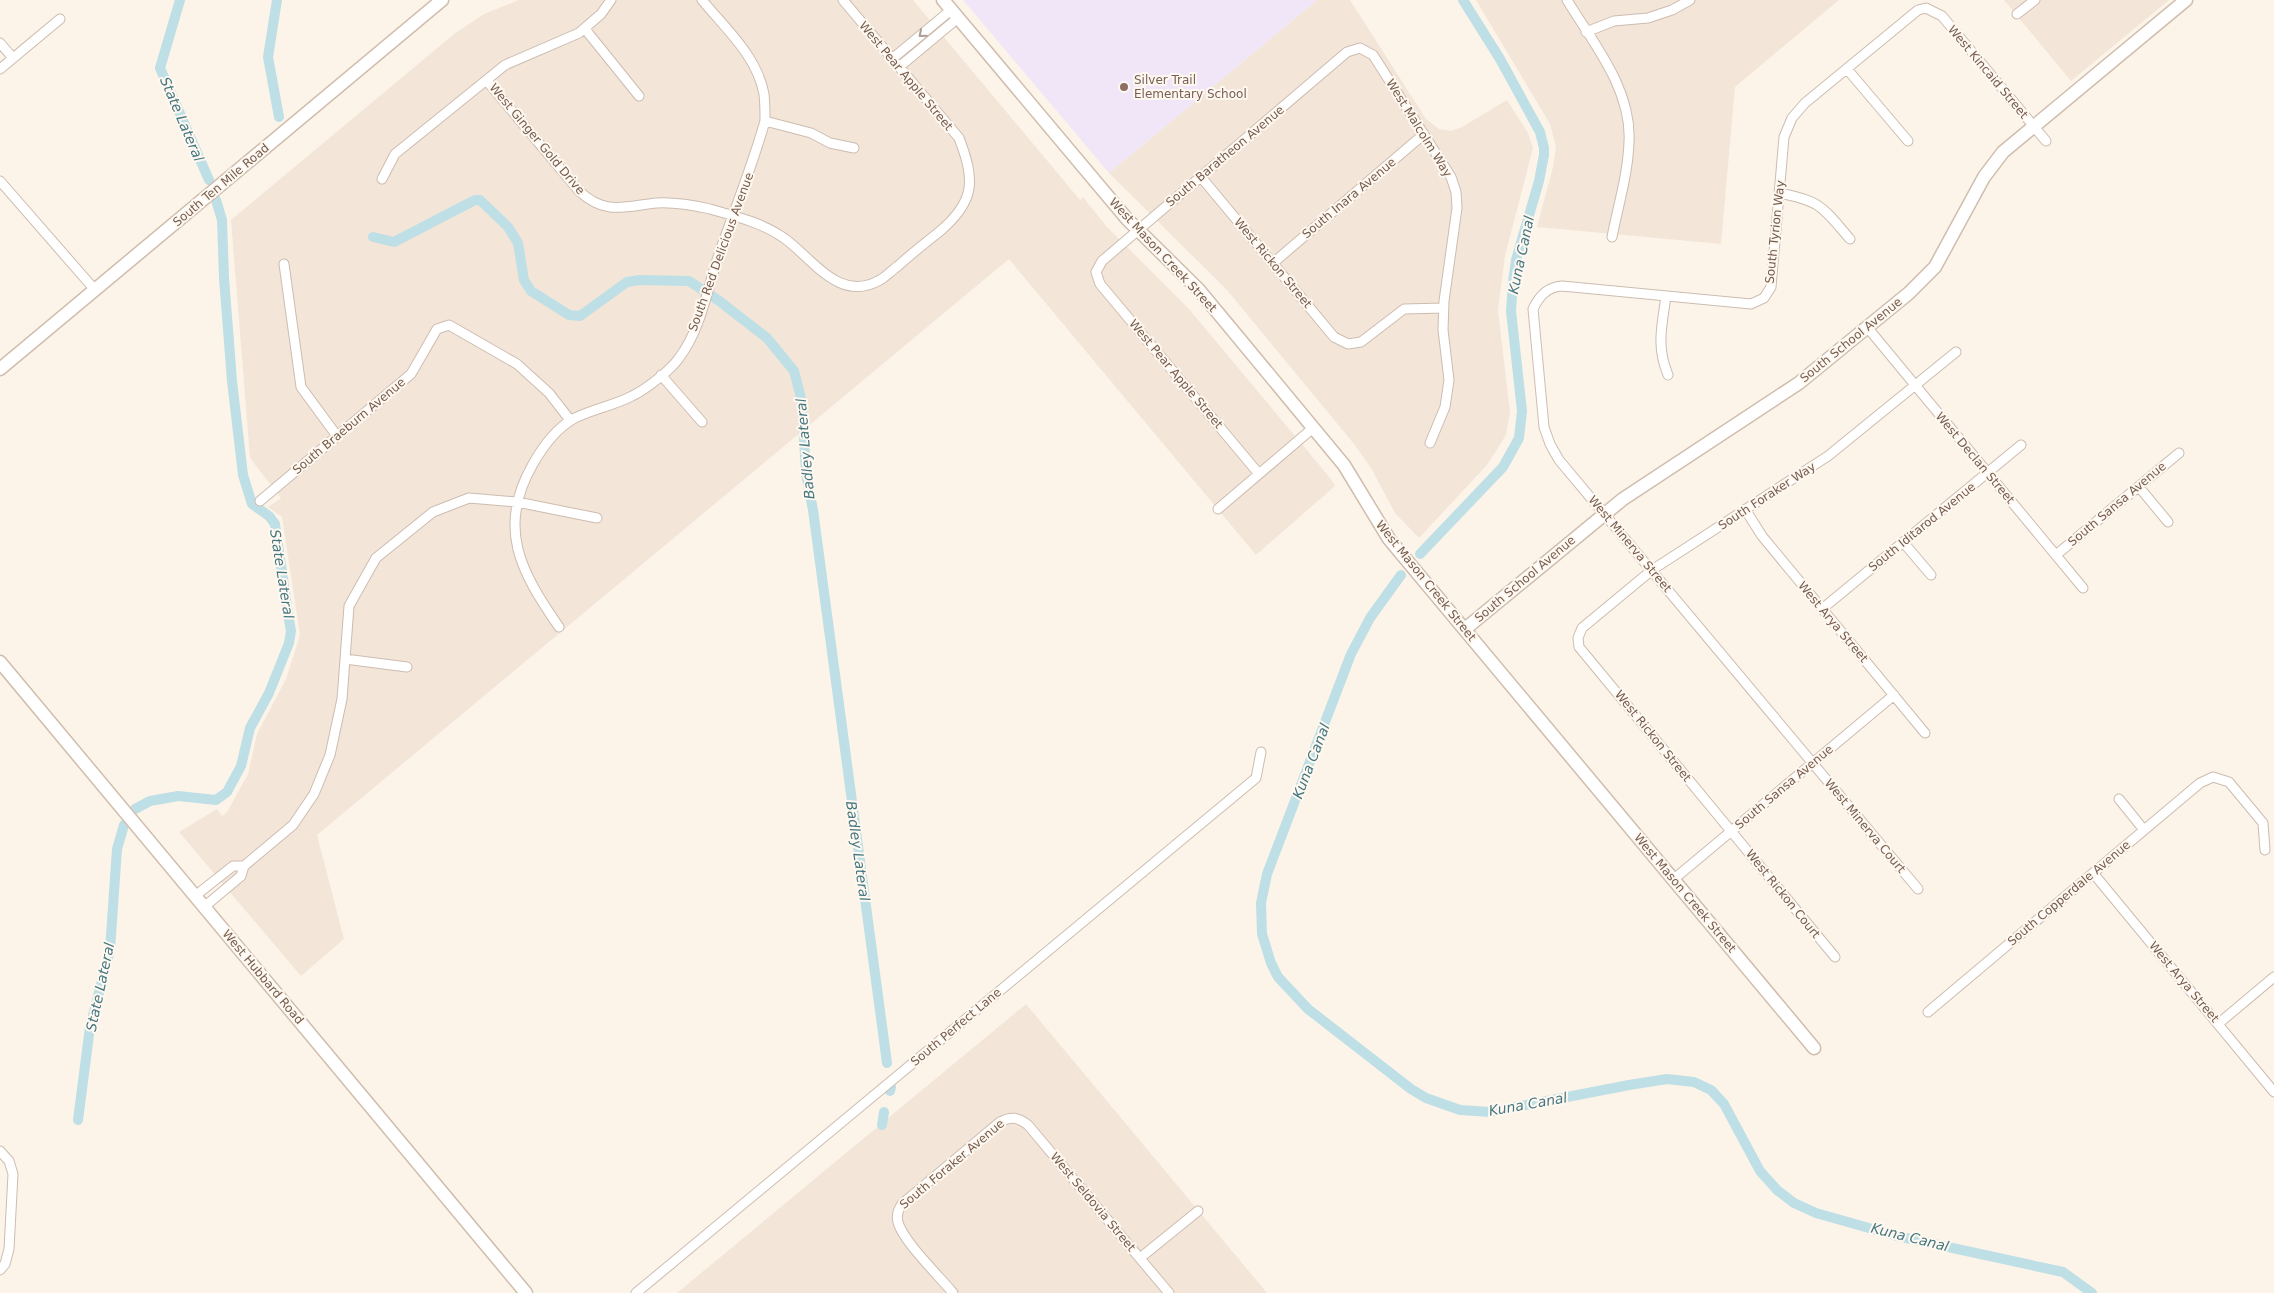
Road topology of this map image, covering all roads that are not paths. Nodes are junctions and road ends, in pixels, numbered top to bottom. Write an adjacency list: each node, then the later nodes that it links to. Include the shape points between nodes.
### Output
1 (442, 0): 42 (street, South Ten Mile Road)
2 (611, 0): 13 (street)
3 (702, 0): 24 (street, South Red Delicious Avenue, via 748,55 756,70 764,93)
4 (843, 0): 18 (street, West Pear Apple Street)
5 (1567, 0): 14 (street)
6 (1690, 0): 14 (street, via 1648,18 1614,21)
7 (2035, 0): 11 (street)
8 (2186, 0): 25 (street, South School Avenue)
9 (1926, 8): 21 (street, South Tyrion Way, via 1912,14); 25 (street, West Kincaid Street, via 1942,16)
10 (951, 9): 18 (street, one-way to 18); 19 (street); 35 (street, West Mason Creek Street)
11 (2017, 14)
12 (60, 19): 17 (street)
13 (585, 29): 22 (street, via 505,65); 23 (street)
14 (1586, 32): 36 (street, via 1616,81 1628,123 1629,144)
15 (0, 43): 17 (street)
16 (1360, 48): 26 (street, West Malcolm Way, via 1373,55); 30 (street, South Baratheon Avenue, via 1347,52)
17 (13, 58): 20 (street)
18 (892, 59): 19 (street, West Pear Apple Street)
19 (899, 67): 41 (street, West Pear Apple Street, via 959,138 971,184 963,205 952,220 880,280)
20 (0, 69)
21 (1847, 69): 28 (street); 33 (street, South Tyrion Way, via 1805,103 1792,118 1784,137)
22 (487, 80): 31 (street, via 395,154); 34 (street, West Ginger Gold Drive, via 590,200 613,208 685,203)
23 (639, 96)
24 (766, 121): 29 (street); 34 (street, South Red Delicious Avenue)
25 (2034, 127): 27 (street, West Kincaid Street); 46 (street, South School Avenue, via 1992,164 1934,267 1909,293)
26 (1424, 134): 38 (street, South Inara Avenue); 45 (street, West Malcolm Way, via 1451,177 1456,192 1457,208)
27 (2046, 140)
28 (1908, 141)
29 (854, 148)
30 (1201, 177): 35 (street, South Baratheon Avenue); 38 (street, West Rickon Street)
31 (382, 180)
32 (0, 181): 42 (street)
33 (1780, 193): 37 (street, via 1815,202); 44 (street, South Tyrion Way, via 1770,287 1764,298 1751,304)
34 (733, 216): 41 (street, West Ginger Gold Drive, via 780,236 829,278); 49 (street, South Red Delicious Avenue, via 694,331 679,359)
35 (1138, 230): 40 (street, South Baratheon Avenue, via 1102,261); 54 (street, West Mason Creek Street, via 1199,290)
36 (1612, 237)
37 (1850, 240)
38 (1273, 263): 45 (street, West Rickon Street, via 1334,337 1348,344 1361,342 1404,308)
39 (284, 264): 55 (street, via 301,387)
40 (1096, 272): 60 (street, West Pear Apple Street, via 1100,284)
41 (860, 287)
42 (95, 290): 48 (street, South Ten Mile Road)
43 (1545, 292): 44 (street, South Tyrion Way, via 1562,286); 66 (street, West Minerva Street, via 1532,309 1544,427 1559,460)
44 (1666, 296): 50 (street, via 1660,347)
45 (1444, 308): 56 (street, West Malcolm Way, via 1443,330 1449,380 1445,407)
46 (1867, 327): 51 (street, West Declan Street); 66 (street, South School Avenue, via 1799,383)
47 (1956, 352): 51 (street, South Foraker Way)
48 (0, 369)
49 (661, 375): 52 (street, South Red Delicious Avenue, via 633,396); 53 (street)
50 (1668, 375)
51 (1915, 386): 59 (street, West Declan Street); 65 (street, South Foraker Way, via 1828,456)
52 (570, 420): 55 (street, South Braeburn Avenue, via 549,392 518,364 449,325 437,330 411,374); 63 (street, South Red Delicious Avenue, via 540,452 525,478)
53 (702, 422)
54 (1313, 428): 60 (street); 76 (street, West Mason Creek Street, via 1344,464 1389,539)
55 (337, 436): 62 (street, South Braeburn Avenue)
56 (1430, 443)
57 (2021, 445): 59 (street, South Iditarod Avenue)
58 (2179, 453): 61 (street, South Sansa Avenue)
59 (1987, 473): 69 (street, South Iditarod Avenue); 70 (street, West Declan Street)
60 (1259, 474): 64 (street)
61 (2138, 487): 68 (street); 70 (street, South Sansa Avenue)
62 (260, 501)
63 (517, 502): 67 (street); 75 (street, South Red Delicious Avenue, via 514,531 521,561 533,588); 78 (street, via 469,498 433,512 376,558 349,606)
64 (1218, 509)
65 (1745, 510): 71 (street, South Foraker Way); 74 (street, West Arya Street, via 1762,536)
66 (1604, 514): 71 (street, West Minerva Street); 76 (street, South School Avenue)
67 (597, 518)
68 (2168, 522)
69 (1903, 542): 72 (street); 74 (street, South Iditarod Avenue)
70 (2056, 555): 73 (street, West Declan Street)
71 (1652, 570): 77 (street, South Foraker Way, via 1582,628); 84 (street, West Minerva Street)
72 (1931, 575)
73 (2083, 588)
74 (1822, 609): 81 (street, West Arya Street)
75 (559, 627)
76 (1465, 629): 91 (street, West Mason Creek Street)
77 (1578, 638): 87 (street, West Rickon Street, via 1580,647)
78 (345, 659): 80 (street); 89 (street, via 342,699 330,755 314,794 293,825)
79 (0, 662): 93 (street, West Hubbard Road)
80 (407, 667)
81 (1894, 695): 82 (street, West Arya Street); 84 (street, South Sansa Avenue)
82 (1925, 732)
83 (1261, 752): 107 (street, South Perfect Lane, via 1256,778)
84 (1813, 763): 87 (street, South Sansa Avenue); 92 (street, West Minerva Court)
85 (2119, 799): 86 (street)
86 (2144, 830): 88 (street, South Copperdale Avenue, via 2200,783 2213,777 2229,782 2262,823); 90 (street, South Copperdale Avenue)
87 (1732, 831): 91 (street, South Sansa Avenue); 95 (street, West Rickon Court)
88 (2265, 850)
89 (244, 866): 93 (street, via 233,866); 94 (street, via 242,876)
90 (2093, 873): 97 (street, South Copperdale Avenue); 98 (street, West Arya Street)
91 (1674, 879): 99 (street, West Mason Creek Street)
92 (1918, 889)
93 (195, 896): 94 (street, West Hubbard Road)
94 (204, 907): 106 (street, West Hubbard Road)
95 (1835, 957)
96 (2274, 977): 98 (street)
97 (1928, 1012)
98 (2218, 1024): 100 (street, West Arya Street)
99 (1814, 1048)
100 (2274, 1092)
101 (1013, 1117): 104 (street, West Seldovia Street, via 1028,1124); 108 (street, South Foraker Avenue, via 1000,1122 902,1204 896,1216 901,1231)
102 (0, 1151): 105 (street, via 12,1168 9,1249)
103 (1198, 1211): 104 (street)
104 (1140, 1258): 109 (street, West Seldovia Street)
105 (0, 1270)
106 (526, 1293)
107 (636, 1293)
108 (953, 1293)
109 (1169, 1293)

